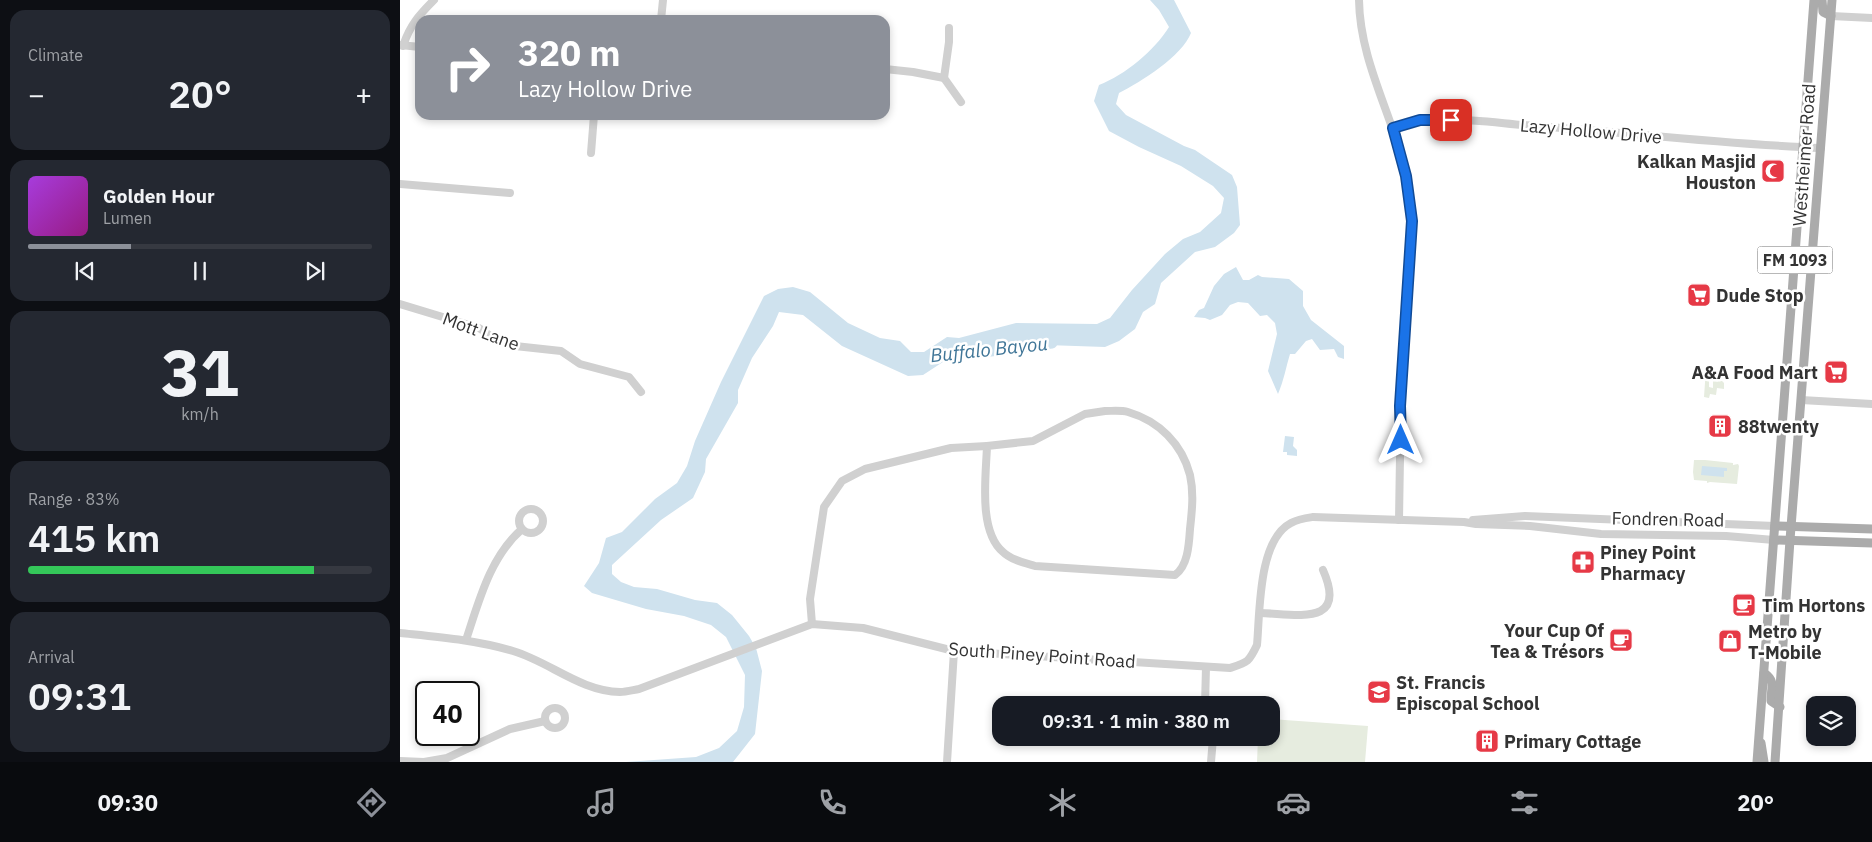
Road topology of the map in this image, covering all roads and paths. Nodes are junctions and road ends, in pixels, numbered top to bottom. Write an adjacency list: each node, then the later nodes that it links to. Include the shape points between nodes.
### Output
1 (434, 0): 7 (street)
2 (663, 0): 8 (street)
3 (1360, 0): 19 (street, via 1367,58)
4 (1814, 0): 20 (main road, Westheimer Road / FM 1093)
5 (1822, 0): 9 (main road, via 1823,12)
6 (1832, 0): 9 (main road, Westheimer Road / FM 1093)
7 (420, 15)
8 (662, 15)
9 (1831, 16): 10 (street); 21 (main road, Westheimer Road / FM 1093)
10 (1872, 18)
11 (415, 21): 13 (street)
12 (948, 28): 16 (street)
13 (402, 45): 14 (street)
14 (415, 46)
15 (890, 69): 16 (street)
16 (944, 78): 17 (street)
17 (962, 102)
18 (594, 120): 22 (street)
19 (1393, 128): 20 (street, Lazy Hollow Drive, via 1420,120 1464,120); 30 (street, via 1406,176 1412,221 1400,406)
20 (1802, 148): 21 (street, Lazy Hollow Drive); 32 (main road, Westheimer Road / FM 1093)
21 (1820, 148): 27 (main road, Westheimer Road / FM 1093)
22 (591, 153)
23 (400, 184): 24 (street)
24 (510, 193)
25 (400, 304): 26 (street, Mott Lane, via 479,328 498,341 515,346 560,351 580,364 629,377)
26 (640, 392)
27 (1801, 400): 28 (street); 33 (main road, Westheimer Road / FM 1093)
28 (1872, 404)
29 (987, 446): 29 (street, via 1032,441 1085,414 1105,411 1127,412 1152,422 1178,448 1190,475 1189,543 1181,570 1171,576 1035,566 1002,552 989,532 986,519); 42 (street, via 951,448 865,469 842,482 824,507 810,599)
30 (1399, 520): 31 (street, Fondren Road); 36 (street, Fondren Road, via 1313,517 1290,523)
31 (1464, 522): 32 (street, Fondren Road, via 1525,516); 37 (street, Fondren Road, via 1601,534)
32 (1775, 526): 33 (main road, Fondren Road); 37 (main road, Westheimer Road / FM 1093)
33 (1792, 527): 35 (main road, Fondren Road); 38 (main road, Westheimer Road / FM 1093)
34 (522, 529): 44 (street, via 511,539 489,573)
35 (1872, 529)
36 (1277, 537): 41 (street, South Piney Point Road, via 1267,556)
37 (1774, 540): 38 (main road, Fondren Road); 47 (main road, Westheimer Road / FM 1093)
38 (1790, 540): 39 (main road, Fondren Road); 49 (main road, Westheimer Road / FM 1093)
39 (1872, 543)
40 (1323, 570): 41 (street, via 1331,598 1326,609 1314,614)
41 (1260, 613): 46 (street, South Piney Point Road, via 1257,645 1252,659 1230,668)
42 (812, 624): 44 (street, South Piney Point Road, via 639,689 621,692 591,687 533,658); 45 (street, South Piney Point Road, via 863,628)
43 (400, 633): 44 (street, South Piney Point Road)
44 (466, 640)
45 (954, 652): 46 (street, South Piney Point Road); 54 (street)
46 (1206, 667): 48 (street)
47 (1764, 673): 49 (main road, via 1772,682 1771,701); 51 (main road, Westheimer Road / FM 1093)
48 (1206, 696)
49 (1780, 707): 58 (main road, Westheimer Road / FM 1093)
50 (545, 721): 53 (street, via 510,728 447,758 424,762)
51 (1759, 736): 56 (main road, Westheimer Road / FM 1093); 57 (main road)
52 (1212, 746): 55 (street)
53 (400, 761)
54 (947, 762)
55 (1211, 762)
56 (1757, 762)
57 (1764, 762)
58 (1775, 762)

